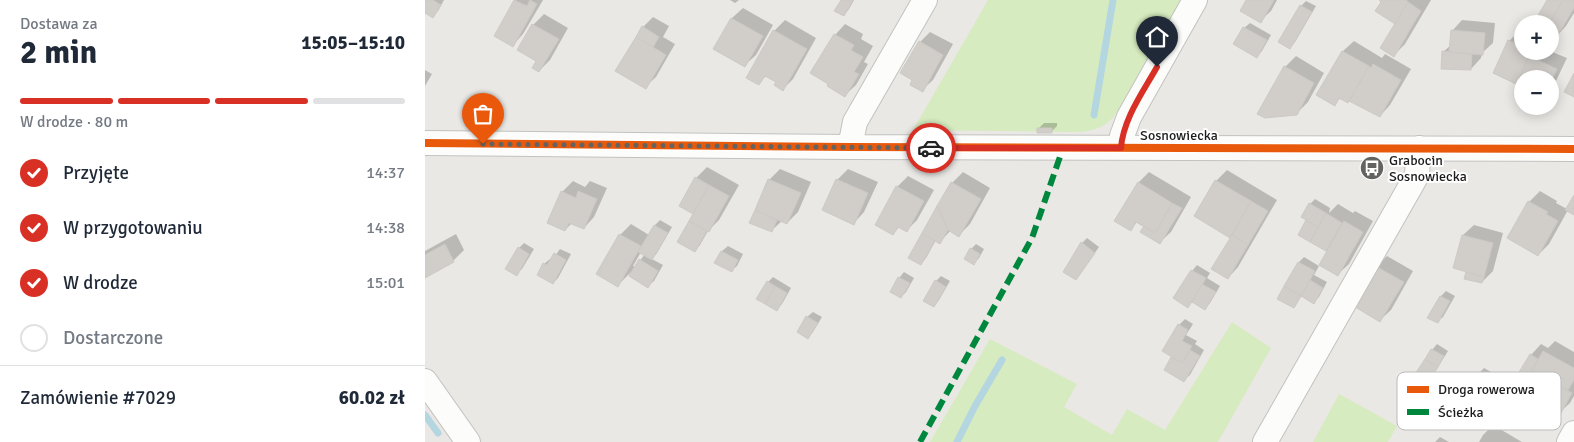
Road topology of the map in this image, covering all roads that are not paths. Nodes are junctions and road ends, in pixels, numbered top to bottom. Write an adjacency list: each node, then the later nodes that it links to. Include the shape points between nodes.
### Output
1 (925, 0): 4 (street, via 855,122)
2 (1195, 0): 5 (street, via 1129,117)
3 (425, 143): 4 (street, Sosnowiecka)
4 (850, 147): 5 (street, Sosnowiecka)
5 (1121, 148): 6 (street, Sosnowiecka)
6 (1419, 148): 7 (street, Sosnowiecka); 11 (street, via 1417,175)
7 (1574, 149)
8 (425, 381): 10 (street)
9 (1574, 433): 12 (street)
10 (468, 442)
11 (1265, 442)
12 (1569, 442)

